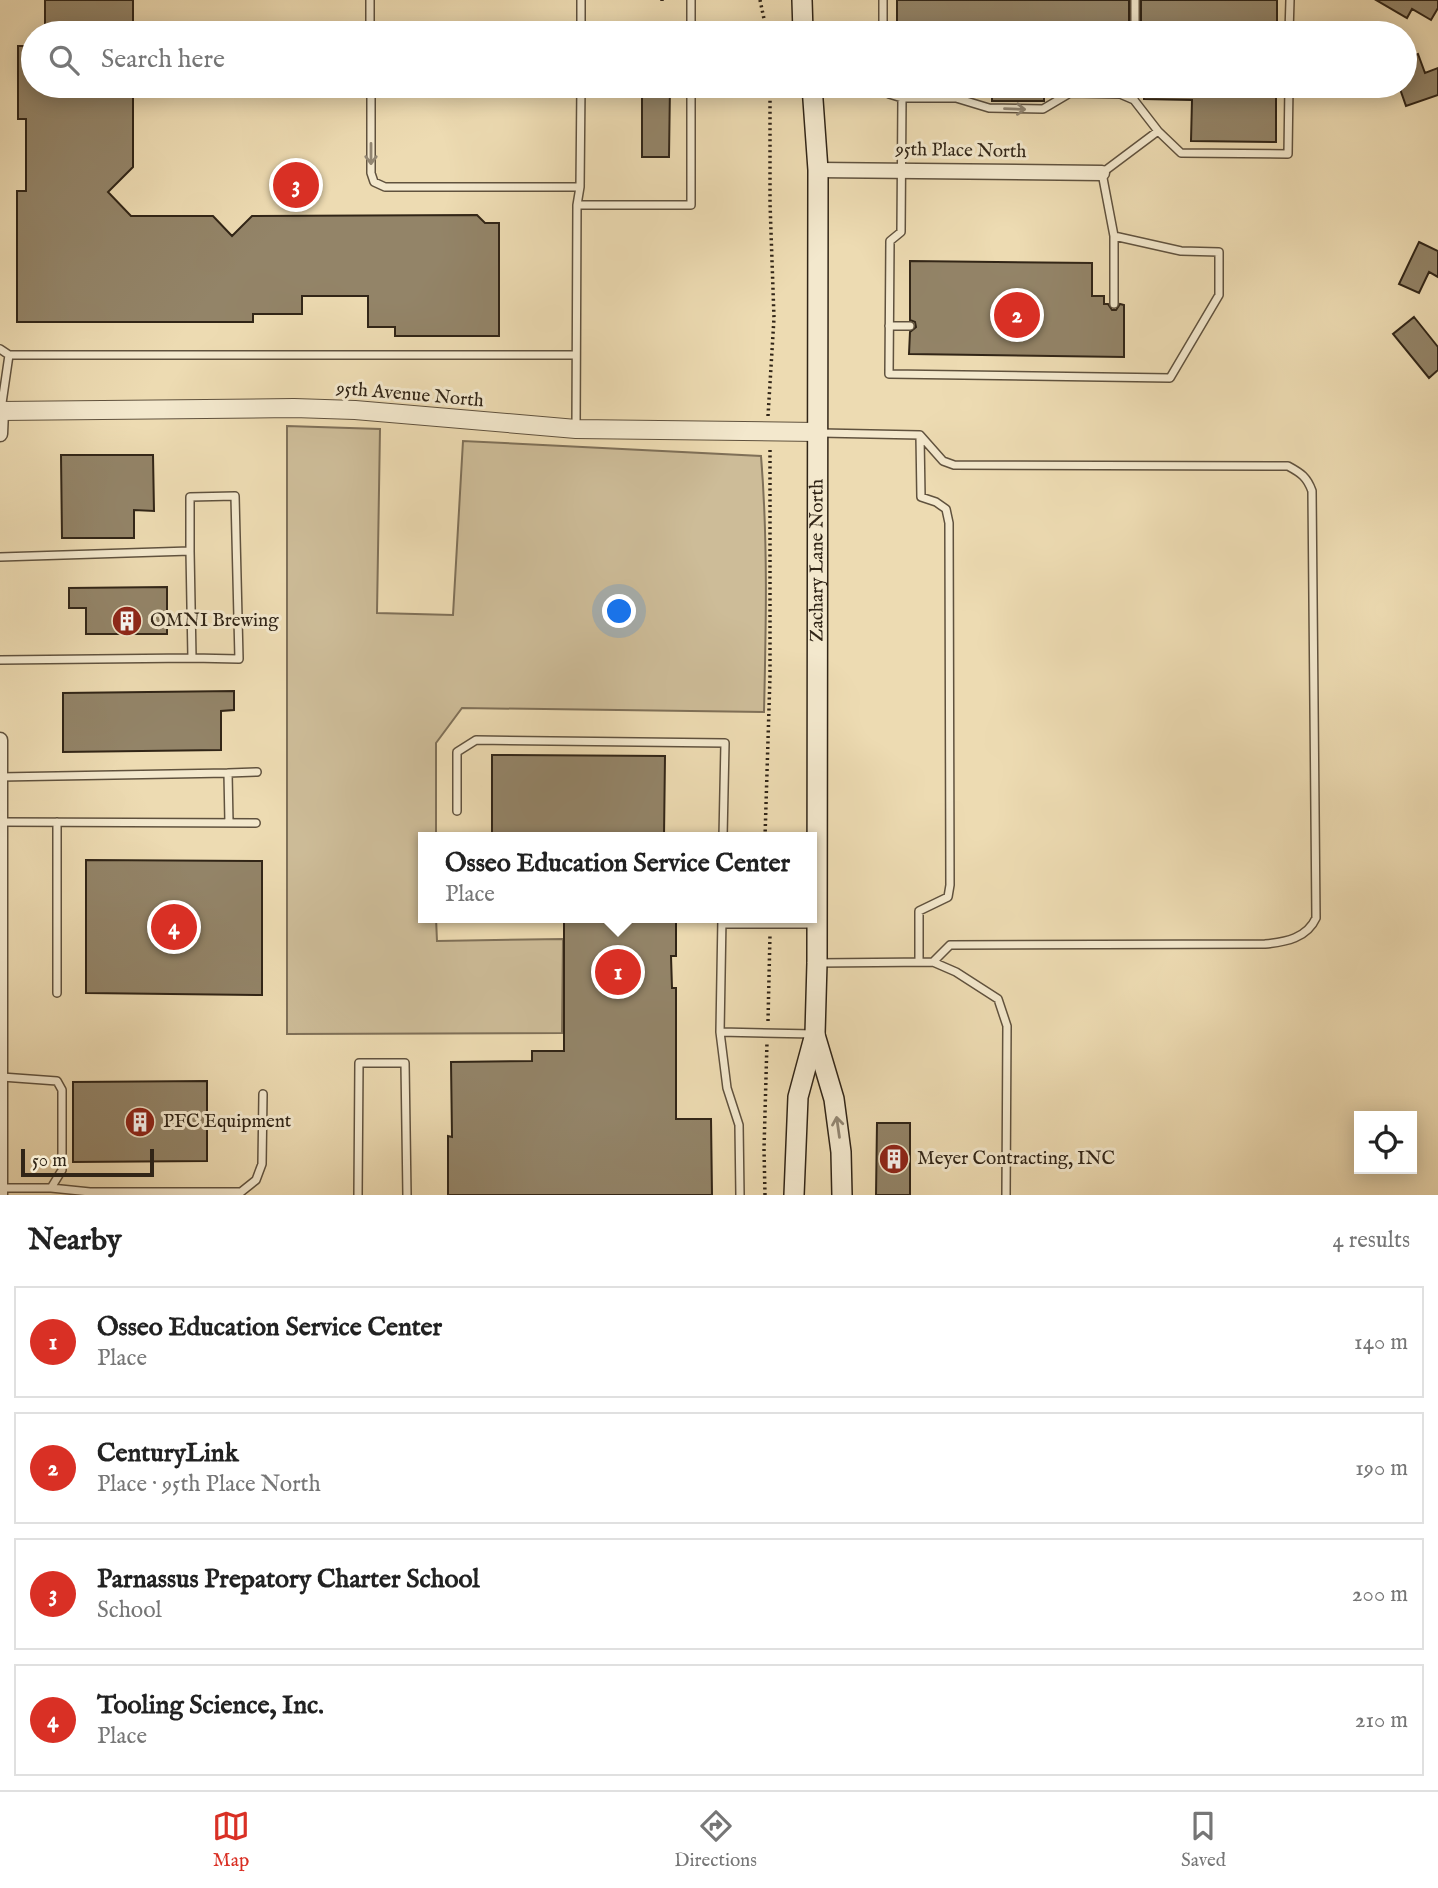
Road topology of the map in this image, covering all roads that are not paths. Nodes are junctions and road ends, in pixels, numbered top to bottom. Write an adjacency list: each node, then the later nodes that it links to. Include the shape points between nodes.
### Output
1 (370, 0): 9 (lane)
2 (581, 0): 10 (lane)
3 (691, 0): 11 (lane)
4 (785, 0): 12 (main road)
5 (803, 0): 13 (main road)
6 (883, 0): 14 (lane)
7 (1135, 0): 15 (lane)
8 (1290, 0): 16 (lane)
9 (370, 21)
10 (581, 21)
11 (691, 21)
12 (797, 21)
13 (802, 21)
14 (883, 21)
15 (1135, 21)
16 (1289, 21)
17 (371, 98): 31 (lane, one-way to 31, via 371,173 374,182 385,187)
18 (581, 98): 31 (lane)
19 (691, 98): 32 (lane, via 691,205)
20 (813, 98): 28 (main road, Zachary Lane North)
21 (902, 98): 22 (lane); 29 (lane)
22 (956, 98): 23 (lane, one-way to 23, via 989,108 1043,109)
23 (1062, 98)
24 (1129, 98): 26 (lane)
25 (1289, 98): 27 (lane, via 1288,154 1181,153)
26 (1134, 100): 27 (lane)
27 (1158, 131): 30 (lane)
28 (818, 170): 29 (street, 95th Place North); 42 (main road, Zachary Lane North)
29 (902, 170): 30 (street, 95th Place North); 35 (lane, via 901,232 890,241)
30 (1102, 173): 33 (lane)
31 (580, 187): 32 (lane)
32 (577, 205): 39 (lane)
33 (1114, 236): 34 (lane); 35 (lane, via 1181,251 1219,252 1219,295 1170,377 889,374)
34 (1114, 304)
35 (890, 326): 36 (lane)
36 (910, 326)
37 (0, 349): 38 (lane)
38 (9, 355): 39 (lane); 40 (lane)
39 (576, 355): 41 (lane)
40 (0, 411): 41 (street, 95th Avenue North, via 294,408); 43 (street)
41 (576, 429): 42 (street, 95th Avenue North)
42 (817, 432): 44 (lane); 60 (main road, Zachary Lane North)
43 (0, 434)
44 (920, 435): 65 (lane, via 921,496 946,509 949,523 950,885 948,897 919,911); 66 (lane, via 943,461 954,465 1288,466 1303,474 1312,491 1316,918 1312,927 1286,942 1265,944 950,945)
45 (190, 551): 46 (lane); 47 (lane); 47 (lane, via 190,497 235,496 239,659)
46 (0, 557)
47 (192, 658): 48 (lane)
48 (0, 660)
49 (0, 740): 52 (street)
50 (257, 772): 51 (lane)
51 (228, 773): 52 (lane); 57 (lane)
52 (0, 777): 53 (street)
53 (0, 800): 55 (street)
54 (457, 811): 59 (lane, via 457,752 476,740 725,743)
55 (1, 822): 56 (lane); 64 (street)
56 (57, 822): 57 (lane); 68 (lane)
57 (229, 823): 58 (lane)
58 (256, 823)
59 (723, 832)
60 (816, 832)
61 (722, 923): 69 (lane)
62 (785, 923): 63 (lane)
63 (816, 924): 67 (main road, Zachary Lane North)
64 (1, 946): 71 (street)
65 (919, 961): 66 (lane); 67 (lane)
66 (933, 962): 82 (lane, via 998,999 1007,1026)
67 (817, 963): 70 (main road, Zachary Lane North)
68 (57, 993)
69 (720, 1032): 70 (lane); 79 (lane, via 727,1088 739,1125)
70 (815, 1034): 80 (main road, Zachary Lane North, via 798,1097); 81 (main road, Zachary Lane North, one-way to 70, via 834,1099)
71 (2, 1077): 73 (street); 75 (lane, via 57,1081 62,1090 62,1170)
72 (263, 1094): 75 (lane, via 262,1164 256,1180 242,1192)
73 (1, 1144): 74 (street)
74 (1, 1188): 75 (lane); 76 (street)
75 (51, 1188)
76 (0, 1195)
77 (358, 1195): 78 (lane, via 359,1063 405,1063)
78 (407, 1195)
79 (740, 1195)
80 (793, 1195)
81 (842, 1195)
82 (1006, 1195)

